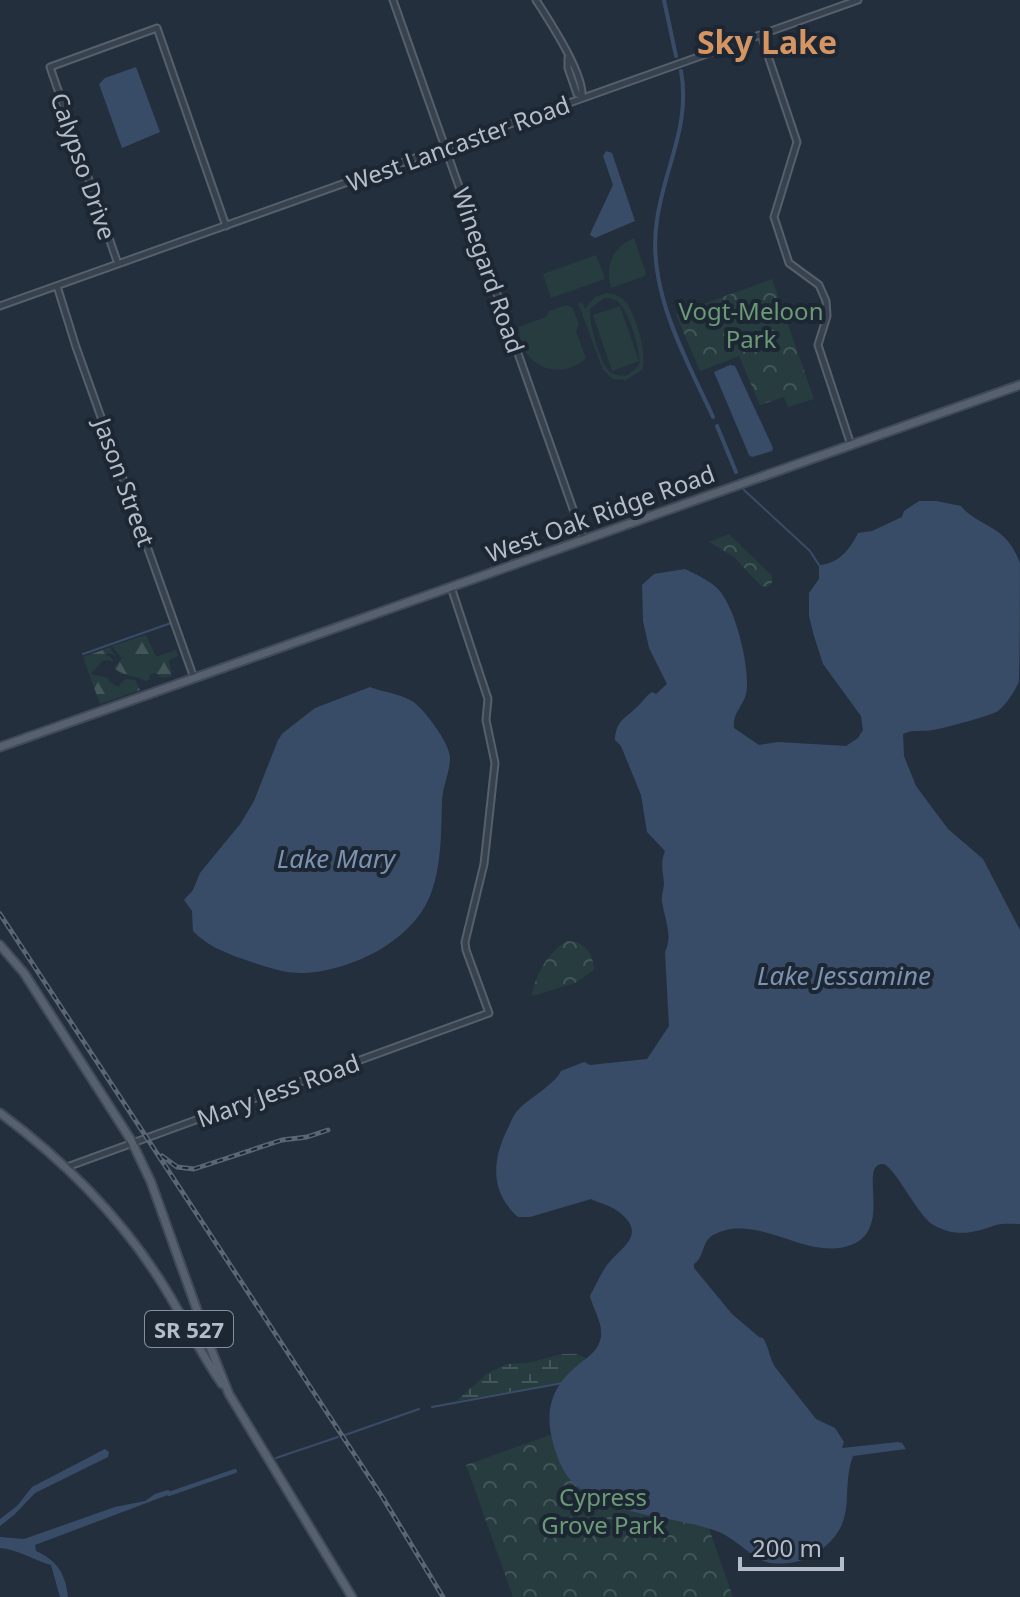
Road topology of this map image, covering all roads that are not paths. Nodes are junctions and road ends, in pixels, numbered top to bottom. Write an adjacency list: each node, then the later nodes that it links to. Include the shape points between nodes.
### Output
1 (393, 0): 6 (street, Winegard Road)
2 (536, 0): 5 (street, via 556,30)
3 (858, 0): 4 (street, West Lancaster Road)
4 (760, 35): 5 (street, West Lancaster Road); 12 (street, via 797,142 774,217 776,229 789,263 814,279 823,292 827,316 818,345)
5 (581, 96): 6 (street, West Lancaster Road)
6 (446, 148): 7 (street, West Lancaster Road); 13 (street, Winegard Road)
7 (226, 226): 8 (street, West Lancaster Road); 8 (street, Calypso Drive, via 157,28 50,67)
8 (118, 264): 9 (street, West Lancaster Road)
9 (57, 286): 10 (street, West Lancaster Road); 15 (street, Jason Street)
10 (0, 306)
11 (1020, 385): 12 (main road, West Oak Ridge Road)
12 (851, 445): 13 (main road, West Oak Ridge Road)
13 (584, 540): 14 (main road, West Oak Ridge Road)
14 (451, 587): 15 (main road, West Oak Ridge Road); 19 (street, Mary Jess Road, via 486,691 495,763 484,864 465,942 489,1013)
15 (194, 678): 16 (main road, West Oak Ridge Road)
16 (0, 747)
17 (0, 945): 19 (main road, SR 527, via 24,973)
18 (0, 1113): 20 (main road, SR 527)
19 (133, 1144): 20 (street, Mary Jess Road); 21 (main road, SR 527)
20 (67, 1167): 21 (main road, SR 527, via 145,1257)
21 (229, 1394): 22 (main road, SR 527)
22 (352, 1597)

